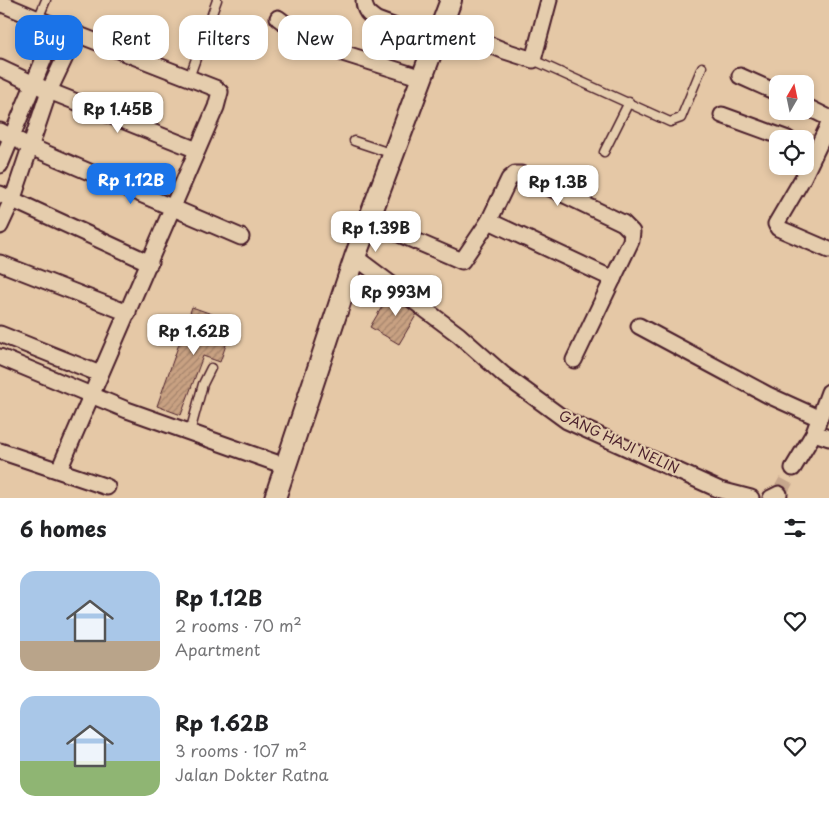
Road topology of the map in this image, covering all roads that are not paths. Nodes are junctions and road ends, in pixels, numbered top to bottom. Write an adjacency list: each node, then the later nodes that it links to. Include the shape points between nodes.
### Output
1 (46, 0): 8 (lane)
2 (217, 0): 21 (lane)
3 (364, 0): 9 (street, via 364,8)
4 (451, 0): 10 (street)
5 (549, 0): 17 (street)
6 (0, 2): 7 (street)
7 (29, 15)
8 (40, 15)
9 (369, 15)
10 (446, 15)
11 (83, 37): 21 (street)
12 (494, 48): 17 (street)
13 (352, 56): 22 (street)
14 (42, 60): 23 (street)
15 (64, 60): 25 (street)
16 (429, 60): 22 (street)
17 (533, 60): 26 (lane)
18 (702, 67): 26 (lane, via 677,121 670,122)
19 (0, 68): 23 (street)
20 (740, 76): 24 (street)
21 (189, 78): 36 (street, via 220,92)
22 (422, 78): 38 (street)
23 (32, 82): 25 (street); 32 (street)
24 (769, 89)
25 (49, 91): 34 (street); 36 (street)
26 (629, 102): 37 (lane)
27 (814, 110): 29 (street)
28 (722, 115): 31 (street)
29 (829, 118)
30 (829, 124): 35 (street)
31 (769, 132)
32 (6, 134): 34 (street); 39 (street)
33 (354, 141): 38 (lane)
34 (31, 147): 40 (street); 41 (street)
35 (817, 148): 46 (street, via 776,224 778,228)
36 (197, 150): 41 (street)
37 (604, 152)
38 (395, 154): 42 (street)
39 (0, 165)
40 (7, 196): 44 (street); 49 (street)
41 (173, 207): 45 (street); 49 (street)
42 (369, 221): 43 (street, via 462,261); 47 (street)
43 (489, 221): 50 (street); 50 (street, via 509,179 515,174 528,176 629,228 631,241)
44 (0, 226)
45 (241, 237)
46 (829, 250)
47 (355, 257): 66 (street); 71 (street, GANG HAJI NELIN, via 567,421 720,490)
48 (0, 263): 51 (street)
49 (150, 263): 51 (street)
50 (613, 278): 56 (street)
51 (128, 313): 58 (street)
52 (639, 326): 61 (street, via 768,395)
53 (3, 335): 54 (street); 58 (street)
54 (0, 352)
55 (0, 357): 60 (street)
56 (574, 360)
57 (211, 368): 62 (lane)
58 (100, 374): 60 (street)
59 (829, 392): 61 (street)
60 (92, 395): 62 (street); 68 (street)
61 (819, 418): 63 (street)
62 (190, 432): 66 (street)
63 (814, 433): 64 (street); 67 (street)
64 (829, 438)
65 (0, 450): 68 (street)
66 (285, 466): 70 (street)
67 (793, 468)
68 (59, 470): 69 (street)
69 (107, 487)
70 (275, 498)
71 (751, 498)

